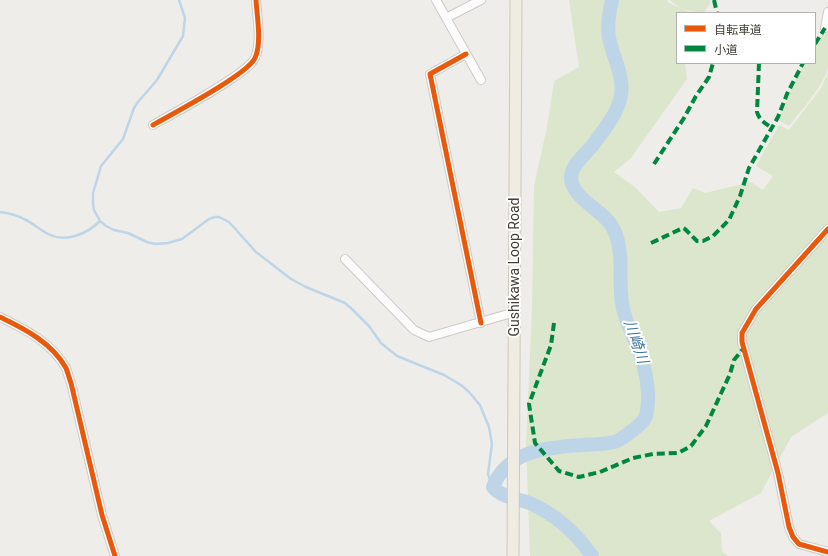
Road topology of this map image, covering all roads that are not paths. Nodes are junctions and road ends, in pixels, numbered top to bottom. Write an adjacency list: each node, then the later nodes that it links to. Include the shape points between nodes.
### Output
1 (256, 0): 10 (street, via 258,45 255,59 236,76)
2 (436, 0): 6 (street)
3 (481, 0): 6 (street)
4 (516, 0): 13 (main road, Gushikawa Loop Road)
5 (828, 12): 7 (street)
6 (446, 18): 8 (street)
7 (824, 28)
8 (466, 54): 9 (street); 15 (street, via 430,74)
9 (481, 80)
10 (152, 125)
11 (828, 228): 16 (street, via 756,309 742,333 742,342 778,473 792,537 799,544)
12 (345, 259): 15 (street, via 414,330 429,337)
13 (514, 312): 15 (street); 18 (main road, Gushikawa Loop Road)
14 (0, 317): 17 (street, via 39,339 66,368 102,515)
15 (481, 323)
16 (828, 552)
17 (115, 556)
18 (513, 556)

